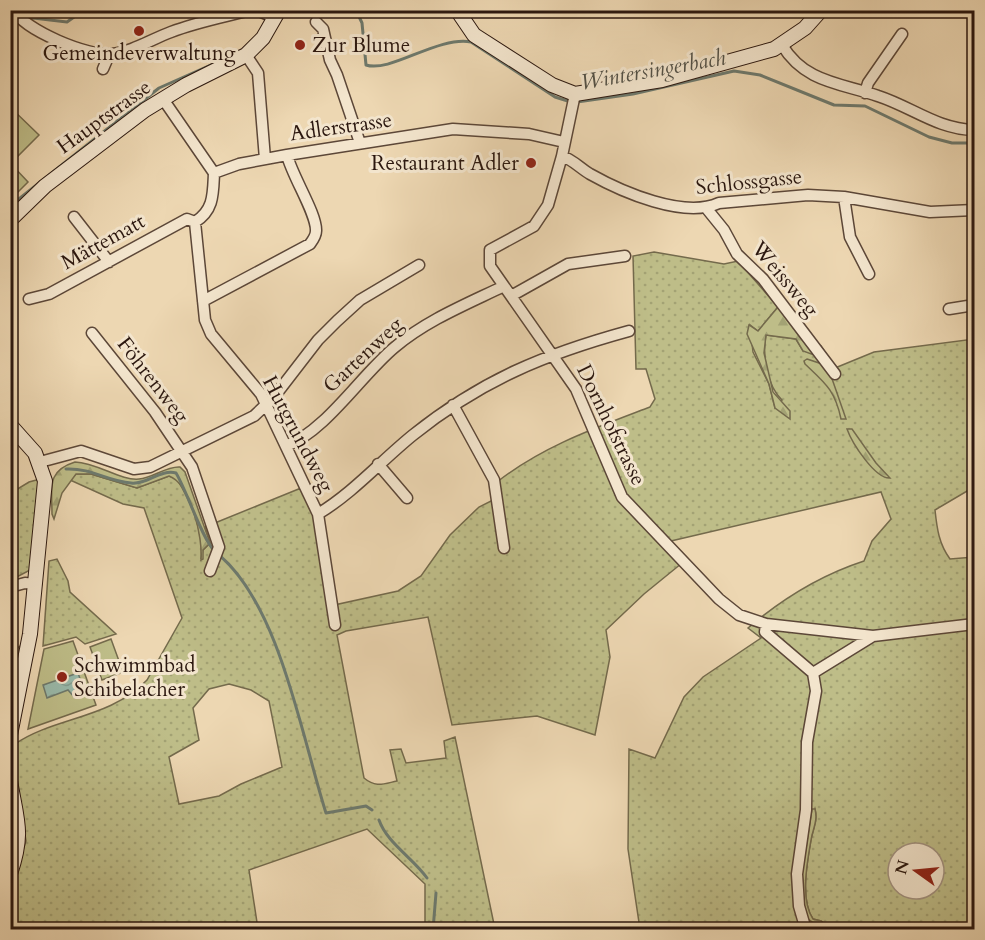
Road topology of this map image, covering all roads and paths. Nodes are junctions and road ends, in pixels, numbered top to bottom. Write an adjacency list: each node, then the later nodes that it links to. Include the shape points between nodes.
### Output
1 (251, 10): 10 (street, via 194,24)
2 (257, 10): 6 (street)
3 (457, 10): 15 (street, via 474,35)
4 (821, 10): 9 (street)
5 (14, 11): 10 (street, via 25,23 78,48)
6 (274, 13): 11 (street, Hauptstrasse, via 263,38)
7 (316, 22): 18 (street, via 323,29)
8 (902, 33): 13 (street, via 868,82)
9 (782, 45): 13 (street, via 794,62 826,83); 15 (street, via 662,80)
10 (109, 55): 12 (street)
11 (246, 55): 14 (street, Hauptstrasse); 21 (street, via 258,73)
12 (103, 69)
13 (865, 93): 16 (street, via 941,124)
14 (163, 99): 22 (street); 27 (street, Hauptstrasse, via 45,186)
15 (575, 100): 17 (street, Dornhofstrasse)
16 (975, 130)
17 (564, 142): 18 (street, Adlerstrasse, via 529,134 453,129); 20 (street, Dornhofstrasse)
18 (360, 143): 19 (street, Adlerstrasse)
19 (287, 155): 21 (street, Adlerstrasse); 35 (street, via 316,224 316,234 310,244)
20 (562, 156): 24 (street, Schlossgasse, via 608,184 638,196 670,206); 33 (street, Dornhofstrasse, via 548,205 534,226 490,250 490,266)
21 (265, 159): 22 (street, Adlerstrasse)
22 (214, 173): 28 (street, via 213,200 203,217)
23 (844, 197): 24 (street, Schlossgasse, via 772,197 719,203); 25 (street, Schlossgasse, via 930,212); 32 (street, via 850,237)
24 (706, 209): 41 (street, Weissweg)
25 (975, 210)
26 (74, 217): 30 (street)
27 (10, 220)
28 (195, 222): 30 (street, Mättematt, via 187,219); 35 (street, Hutgrundweg)
29 (625, 256): 33 (street, Gartenweg, via 568,264)
30 (110, 262): 34 (street, Mättematt, via 49,294)
31 (419, 265): 43 (street, via 360,300)
32 (869, 274)
33 (507, 291): 40 (street, Dornhofstrasse); 45 (street, Gartenweg, via 422,327 394,347 324,418)
34 (29, 299)
35 (202, 301): 43 (street, Hutgrundweg, via 211,334 261,394)
36 (975, 305): 37 (street)
37 (949, 309)
38 (629, 332): 40 (street)
39 (92, 333): 46 (street, Föhrenweg)
40 (553, 353): 42 (street, via 483,386); 55 (street, Dornhofstrasse, via 576,389 622,497 719,599 739,615)
41 (835, 374)
42 (453, 405): 48 (street); 51 (street, via 494,480)
43 (264, 406): 45 (street, Hutgrundweg); 46 (street, via 254,416)
44 (10, 425): 47 (street)
45 (286, 446): 50 (street, Hutgrundweg)
46 (183, 451): 47 (street, via 150,467 134,469 81,451); 52 (street, Föhrenweg, via 219,547)
47 (40, 462): 53 (street, via 45,493)
48 (378, 464): 49 (street); 50 (street)
49 (408, 498)
50 (318, 514): 57 (street, Hutgrundweg)
51 (504, 548)
52 (210, 571)
53 (36, 584): 54 (street); 60 (street)
54 (10, 587)
55 (766, 624): 58 (street, Dornhofstrasse); 59 (street, via 765,632)
56 (975, 624): 58 (street, Dornhofstrasse)
57 (335, 625)
58 (873, 636): 59 (street)
59 (813, 673): 63 (street, via 816,691 807,742 806,810 797,873)
60 (10, 735)
61 (10, 781): 62 (street, via 20,825 18,852)
62 (10, 874)
63 (806, 930)

